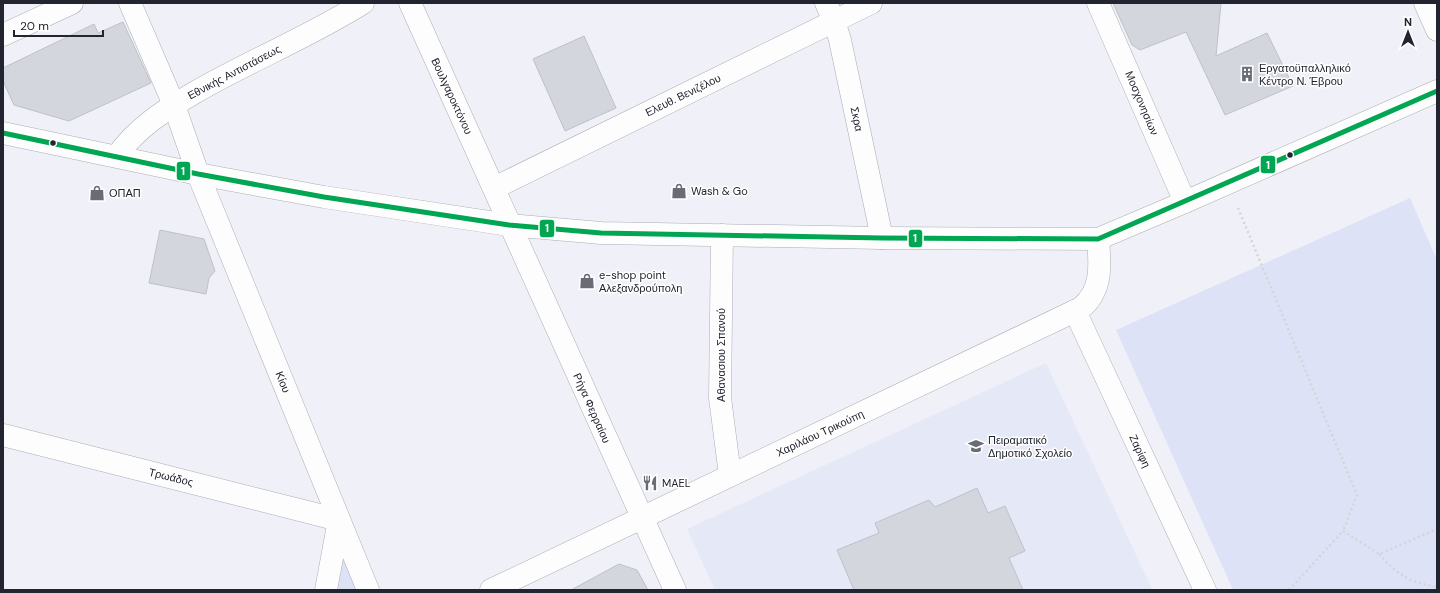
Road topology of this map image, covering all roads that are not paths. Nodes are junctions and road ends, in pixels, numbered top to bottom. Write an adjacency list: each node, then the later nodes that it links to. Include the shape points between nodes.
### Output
1 (72, 3): 10 (street)
2 (130, 3): 12 (street, Κίου)
3 (363, 3): 12 (street, Εθνικής Αντιστάσεως)
4 (410, 3): 16 (street, Βουλγαροκτόνου)
5 (871, 3): 8 (street, Ελευθ. Βενιζέλου)
6 (1098, 3): 17 (street, Μοσχονησίων)
7 (1425, 3): 9 (street)
8 (830, 12): 16 (street, Ελευθ. Βενιζέλου); 20 (street, Σκρα, via 840,40)
9 (1437, 30)
10 (3, 35)
11 (1437, 91): 17 (street)
12 (174, 105): 14 (street, Εθνικής Αντιστάσεως, via 150,121); 15 (street, Κίου)
13 (3, 133): 14 (street)
14 (117, 156): 15 (street)
15 (198, 174): 18 (street, via 324,198); 26 (street, Κίου)
16 (494, 188): 18 (street, Βουλγαροκτόνου)
17 (1185, 202): 21 (street)
18 (509, 226): 19 (street, via 601,233); 25 (street, Ρήγα Φερραίου)
19 (722, 235): 20 (street); 24 (street, Αθανασιου Σπανού, via 720,398)
20 (882, 238): 21 (street)
21 (1098, 239): 22 (street, Χαριλάου Τρικούπη, via 1100,266 1097,285 1087,302)
22 (1075, 311): 24 (street, Χαριλάου Τρικούπη); 31 (street, Ζαρίφη)
23 (3, 435): 26 (street, Τρωάδος)
24 (730, 475): 25 (street, Χαριλάου Τρικούπη)
25 (642, 517): 29 (street, Χαριλάου Τρικούπη); 30 (street, Ρήγα Φερραίου)
26 (339, 520): 27 (street); 28 (street, Κίου)
27 (326, 590)
28 (368, 590)
29 (491, 590)
30 (675, 590)
31 (1205, 590)

